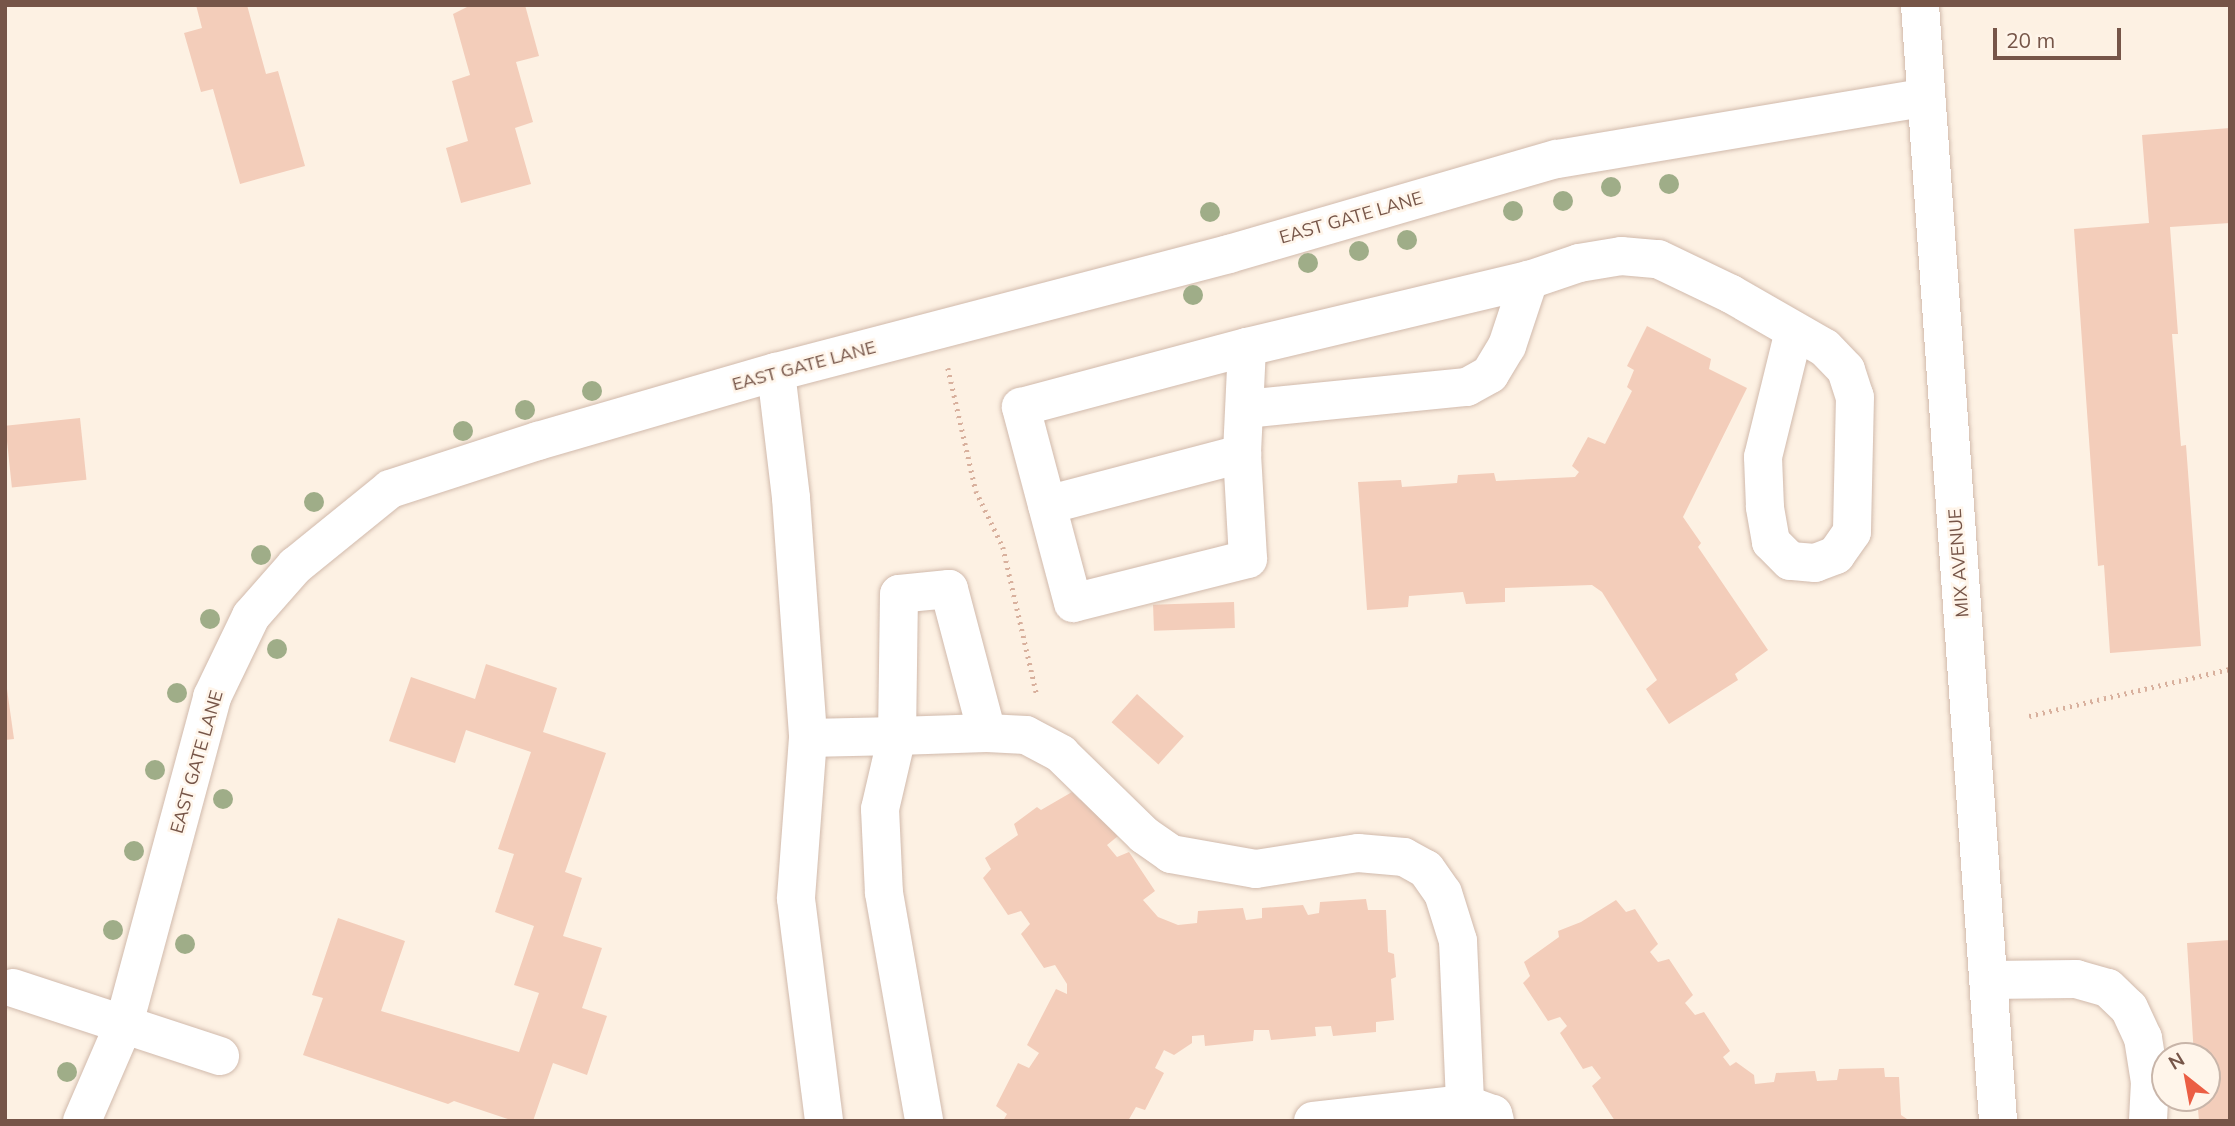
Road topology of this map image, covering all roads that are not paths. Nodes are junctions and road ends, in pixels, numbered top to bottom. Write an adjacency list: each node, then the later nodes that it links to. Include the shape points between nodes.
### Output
1 (1920, 5): 2 (street, MIX AVENUE)
2 (1926, 97): 6 (street, EAST GATE LANE, via 1557,159 1229,254); 13 (street, MIX AVENUE)
3 (1529, 280): 4 (street, via 1579,263 1620,257 1658,259); 5 (street); 7 (street, via 1507,346 1490,374 1467,387)
4 (1794, 331): 4 (street, via 1825,348 1846,370 1855,397 1852,532 1836,555 1815,563 1790,561 1771,542 1765,507 1763,457)
5 (1247, 347): 7 (street); 9 (street, via 1021,407)
6 (776, 372): 12 (street, via 791,498); 15 (street, EAST GATE LANE, via 390,489 295,566 251,616 212,697)
7 (1245, 410): 8 (street)
8 (1242, 454): 9 (street); 9 (street, via 1248,559 1073,603)
9 (1047, 505)
10 (987, 733): 11 (street); 11 (street, via 949,589 899,594); 17 (street, via 1026,735 1061,754 1144,835 1171,854 1256,869 1358,853 1404,857 1426,870 1443,893 1458,941)
11 (897, 736): 12 (street); 20 (street, via 880,809 884,893)
12 (808, 738): 19 (street, via 796,899)
13 (1988, 980): 22 (street, MIX AVENUE); 23 (street, via 2076,979 2108,988 2129,1008 2143,1038 2150,1082)
14 (13, 988): 15 (street)
15 (124, 1024): 16 (street); 18 (street, EAST GATE LANE)
16 (220, 1056)
17 (1480, 1113): 21 (street)
18 (82, 1121)
19 (824, 1121)
20 (924, 1121)
21 (1313, 1121)
22 (1998, 1121)
23 (2148, 1121)

